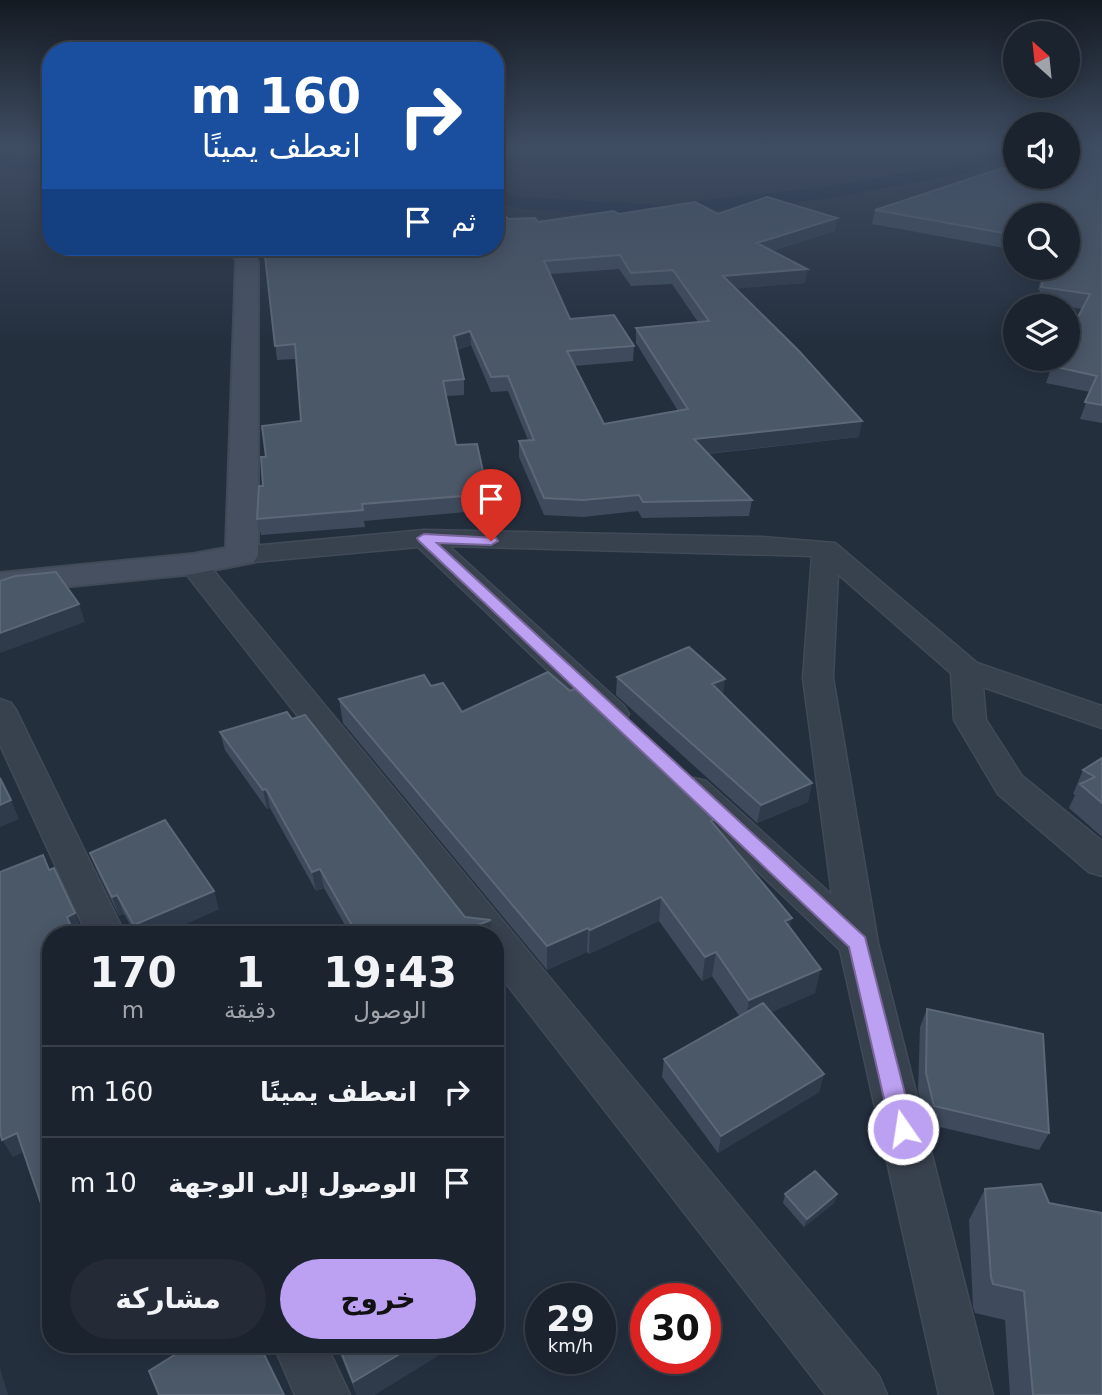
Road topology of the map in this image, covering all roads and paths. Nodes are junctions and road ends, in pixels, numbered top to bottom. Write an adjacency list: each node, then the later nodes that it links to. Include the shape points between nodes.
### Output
1 (245, 256): 4 (street)
2 (424, 538): 3 (street); 4 (street); 10 (street)
3 (825, 549): 7 (street); 15 (street, via 818,678)
4 (242, 555): 5 (street)
5 (193, 564): 6 (street); 14 (street)
6 (0, 583)
7 (966, 670): 9 (street); 12 (street, via 970,720 1010,785)
8 (0, 710): 13 (street)
9 (1102, 717)
10 (636, 736)
11 (676, 774): 15 (street)
12 (1102, 862)
13 (102, 926)
14 (485, 926)
15 (858, 943): 20 (street)
16 (504, 951): 19 (street)
17 (303, 1353): 18 (street)
18 (323, 1395)
19 (860, 1395)
20 (966, 1395)

